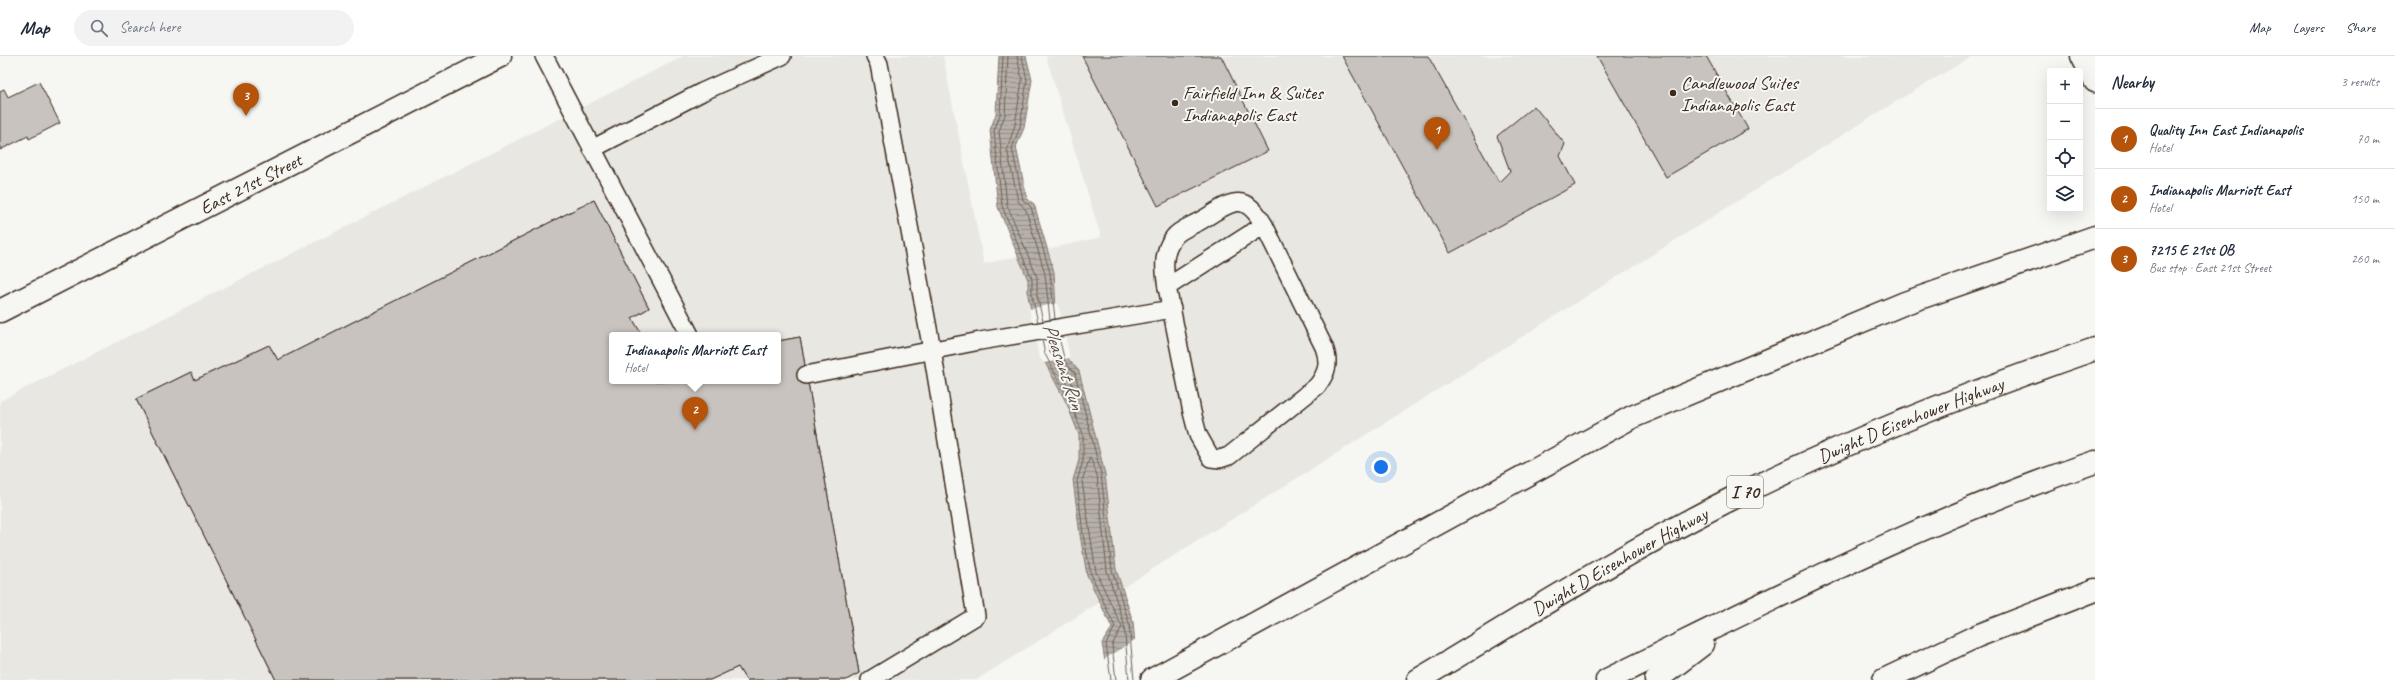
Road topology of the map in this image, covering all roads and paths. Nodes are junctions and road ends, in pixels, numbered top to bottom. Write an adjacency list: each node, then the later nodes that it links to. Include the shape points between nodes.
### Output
1 (500, 56): 12 (main road, East 21st Street)
2 (544, 56): 7 (lane)
3 (782, 56): 7 (lane, via 702,92)
4 (875, 56): 15 (lane)
5 (2082, 56): 6 (main road)
6 (2095, 81)
7 (592, 149): 13 (lane)
8 (1264, 225): 10 (lane); 10 (lane, via 1256,211 1246,204 1232,202 1174,236 1165,256); 11 (lane, via 1324,347 1328,367 1317,386 1229,456 1211,458 1198,435)
9 (2088, 240): 21 (main road, via 1905,303 1632,417)
10 (1167, 287): 11 (lane)
11 (1172, 309): 15 (lane, via 1113,317)
12 (0, 311)
13 (688, 332)
14 (2095, 349): 22 (main road, Dwight D Eisenhower Highway / I 70, via 1898,422 1742,493 1640,548)
15 (932, 350): 16 (lane); 20 (lane, via 976,616)
16 (806, 375)
17 (2095, 462): 19 (main road, via 2006,495 1889,545)
18 (2095, 590): 25 (main road, via 1977,636)
19 (1739, 616): 23 (main road); 24 (main road)
20 (870, 680)
21 (1152, 680)
22 (1418, 680)
23 (1607, 680)
24 (1656, 680)
25 (1884, 680)

